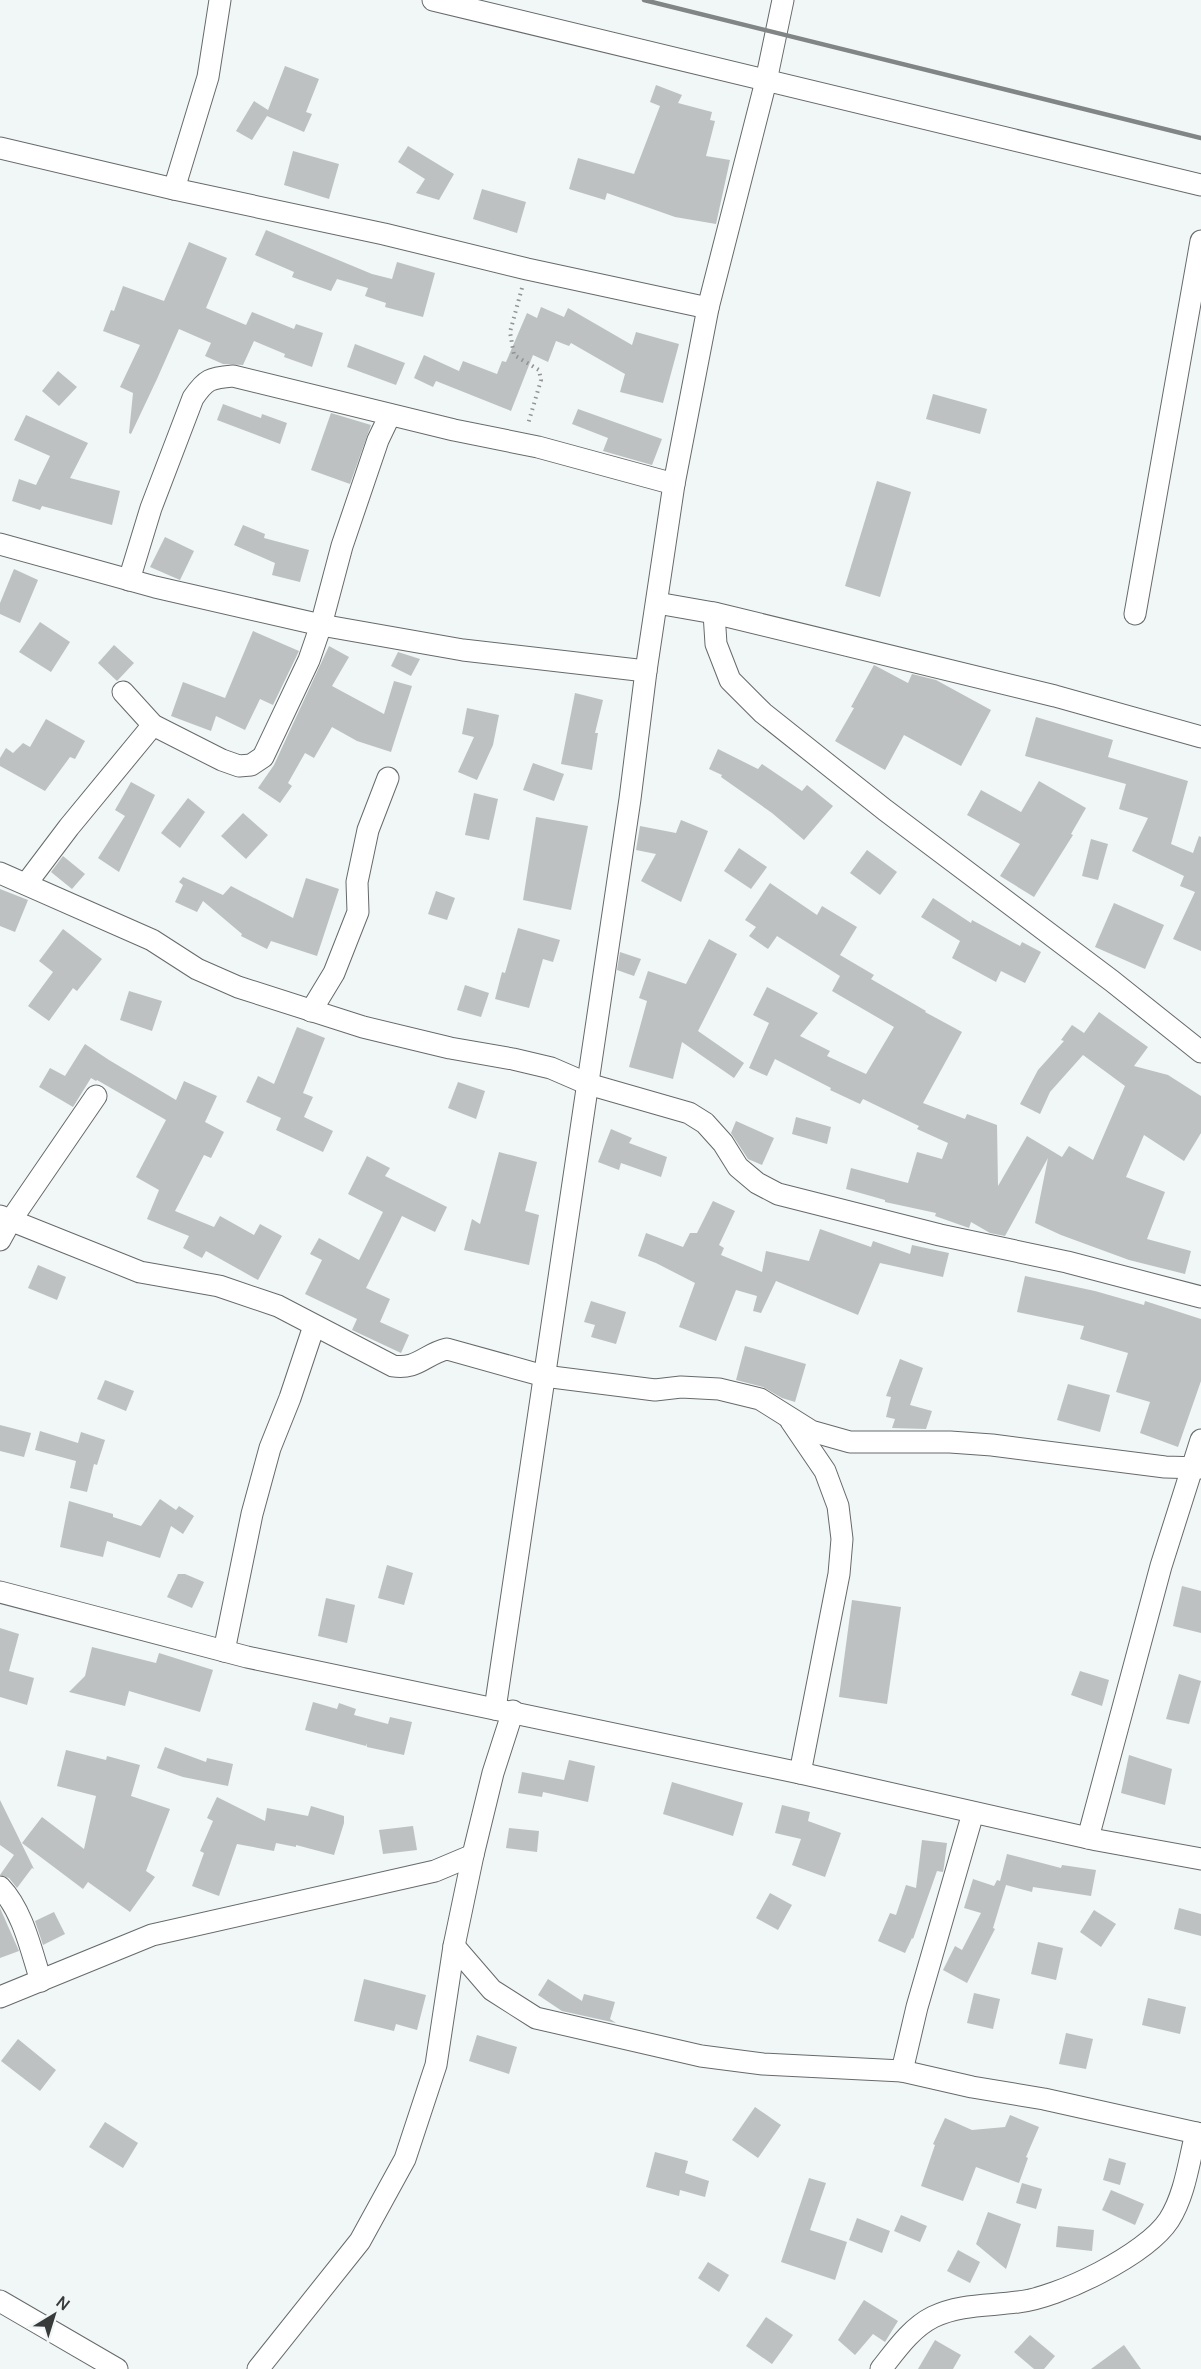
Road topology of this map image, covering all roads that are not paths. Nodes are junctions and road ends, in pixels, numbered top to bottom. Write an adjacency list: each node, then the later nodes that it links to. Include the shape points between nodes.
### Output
1 (220, 0): 7 (street, via 208,77)
2 (434, 0): 4 (street)
3 (783, 0): 4 (street)
4 (765, 81): 6 (street); 9 (street)
5 (0, 148): 7 (street)
6 (1201, 185)
7 (174, 189): 9 (street)
8 (1201, 241): 16 (street)
9 (708, 308): 11 (street)
10 (390, 415): 11 (street, via 523,443); 13 (street, via 233,376 212,378 193,398 151,508); 17 (street, via 342,546)
11 (674, 484): 14 (street)
12 (0, 544): 13 (street)
13 (129, 580): 17 (street)
14 (657, 603): 15 (street); 18 (street)
15 (714, 613): 21 (street, via 1055,696); 26 (street, via 716,644 730,680 763,713)
16 (1135, 614)
17 (321, 625): 18 (street, via 463,650); 20 (street, via 309,660 263,757 251,765 239,766 222,760)
18 (646, 671): 27 (street)
19 (123, 692): 20 (street)
20 (153, 725): 24 (street)
21 (1201, 737)
22 (388, 778): 25 (street, via 368,830 357,882 358,912 334,973)
23 (0, 873): 24 (street)
24 (26, 884): 25 (street, via 152,940 197,969)
25 (311, 1011): 27 (street, via 440,1045 551,1068)
26 (1201, 1052)
27 (588, 1084): 31 (street, via 689,1113 705,1123 738,1167 778,1194); 33 (street)
28 (96, 1096): 29 (street)
29 (6, 1218): 30 (street); 32 (street, via 140,1272 219,1286 278,1306)
30 (0, 1240)
31 (1201, 1297)
32 (314, 1326): 33 (street, via 393,1366 406,1368 447,1349); 38 (street, via 267,1459)
33 (544, 1376): 34 (street, via 655,1390 718,1389 760,1400); 39 (street)
34 (789, 1418): 36 (street, via 811,1431 850,1442 993,1445); 40 (street, via 825,1471 838,1506 842,1539 839,1574)
35 (1201, 1440): 36 (street)
36 (1197, 1468): 42 (street, via 1161,1566)
37 (0, 1592): 38 (street)
38 (224, 1651): 39 (street)
39 (504, 1710): 40 (street); 43 (street, via 494,1773)
40 (800, 1773): 41 (street)
41 (974, 1813): 42 (street); 49 (street)
42 (1088, 1838): 44 (street)
43 (473, 1855): 46 (street); 47 (street, via 435,1871 152,1935)
44 (1201, 1859)
45 (0, 1887): 47 (street, via 23,1925)
46 (454, 1946): 49 (street, via 492,1990 536,2018 701,2056 763,2064); 53 (street, via 436,2065 405,2158 360,2241)
47 (40, 1981): 48 (street)
48 (0, 1997)
49 (902, 2071): 50 (street)
50 (1198, 2133): 54 (street, via 1178,2203 1152,2238 1072,2287 1020,2302 976,2305 932,2318 918,2327)
51 (0, 2301): 52 (street)
52 (117, 2369)
53 (258, 2369)
54 (881, 2369)

